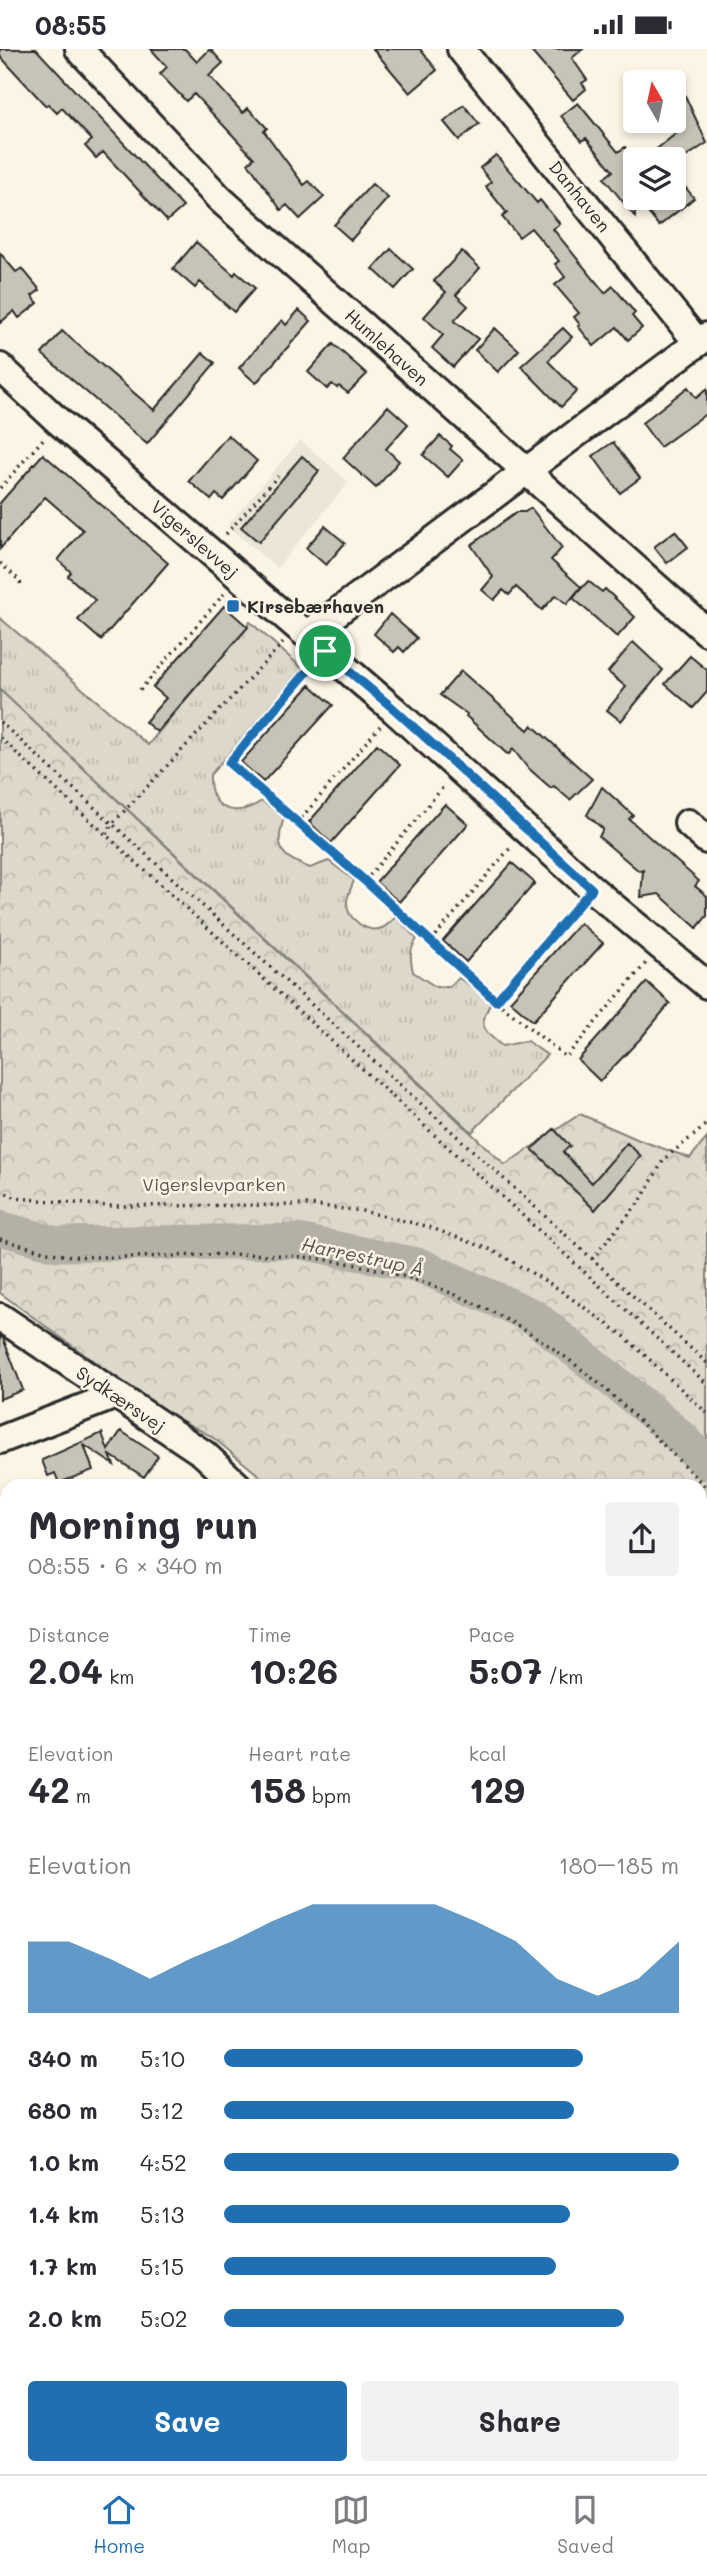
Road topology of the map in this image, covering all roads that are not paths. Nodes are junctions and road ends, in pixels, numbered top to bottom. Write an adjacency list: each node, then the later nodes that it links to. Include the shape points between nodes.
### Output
1 (79, 49): 5 (street, Humlehaven, via 220,199)
2 (461, 49): 3 (street, Danhaven)
3 (702, 339): 5 (street)
4 (0, 367): 7 (street, Vigerslevvej)
5 (526, 471): 6 (street, Humlehaven); 7 (street)
6 (707, 632)
7 (311, 637): 8 (street, Vigerslevvej, via 592,889)
8 (704, 977)
9 (0, 1317): 10 (street, Sydkærsvej)
10 (116, 1395): 11 (street); 12 (street, Sydkærsvej, via 204,1454)
11 (0, 1440)
12 (231, 1479)

